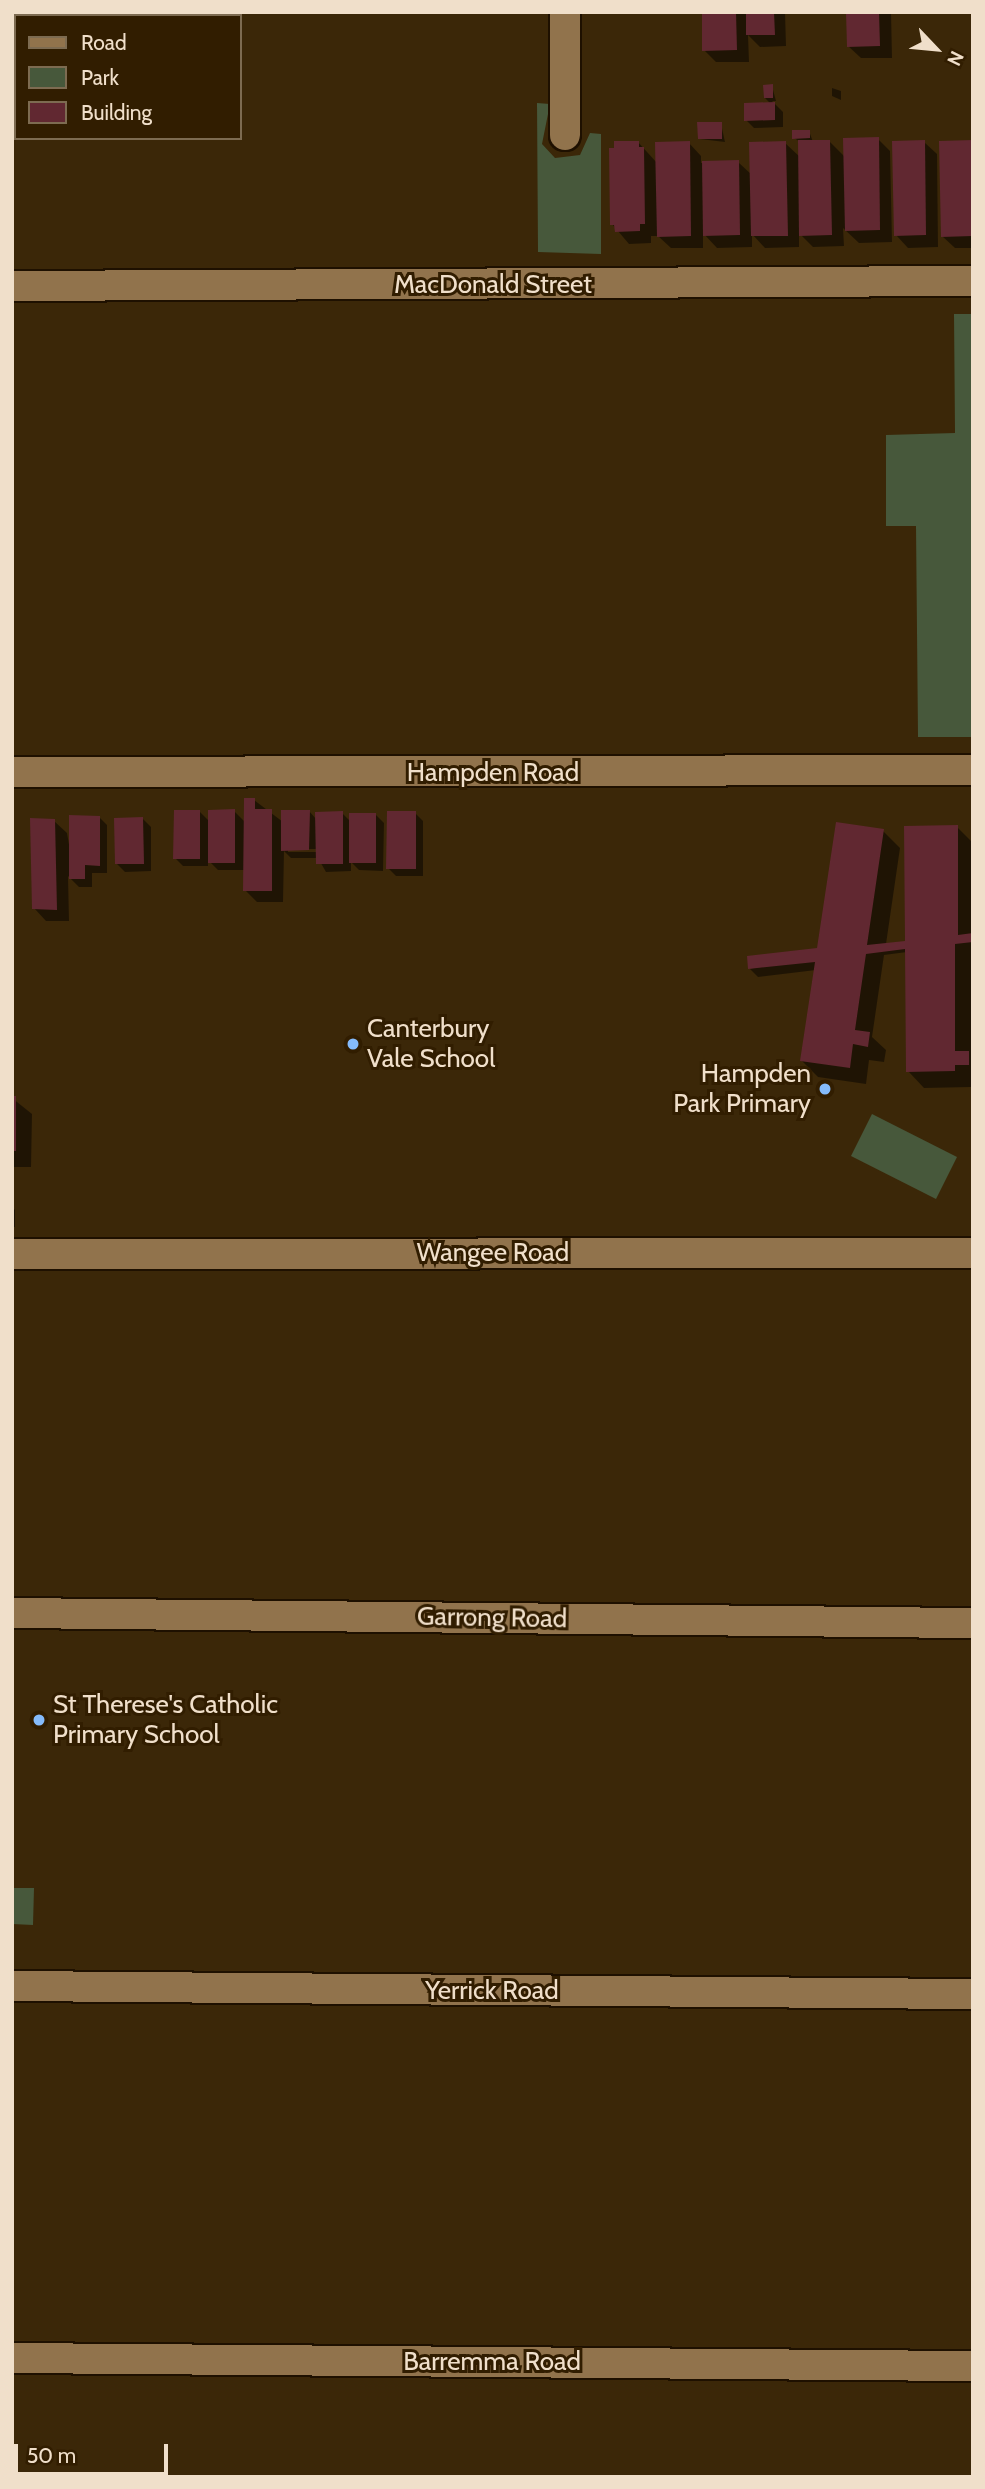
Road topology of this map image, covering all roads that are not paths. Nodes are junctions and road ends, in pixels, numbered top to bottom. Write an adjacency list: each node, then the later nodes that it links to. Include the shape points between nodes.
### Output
1 (565, 12): 2 (street)
2 (565, 135)
3 (973, 281): 4 (street, MacDonald Street)
4 (12, 286)
5 (973, 770): 6 (street, Hampden Road)
6 (12, 772)
7 (973, 1253): 8 (street, Wangee Road)
8 (12, 1254)
9 (12, 1613): 10 (street, Garrong Road)
10 (973, 1623)
11 (12, 1986): 12 (street, Yerrick Road)
12 (973, 1994)
13 (12, 2358): 14 (street, Barremma Road)
14 (973, 2366)

